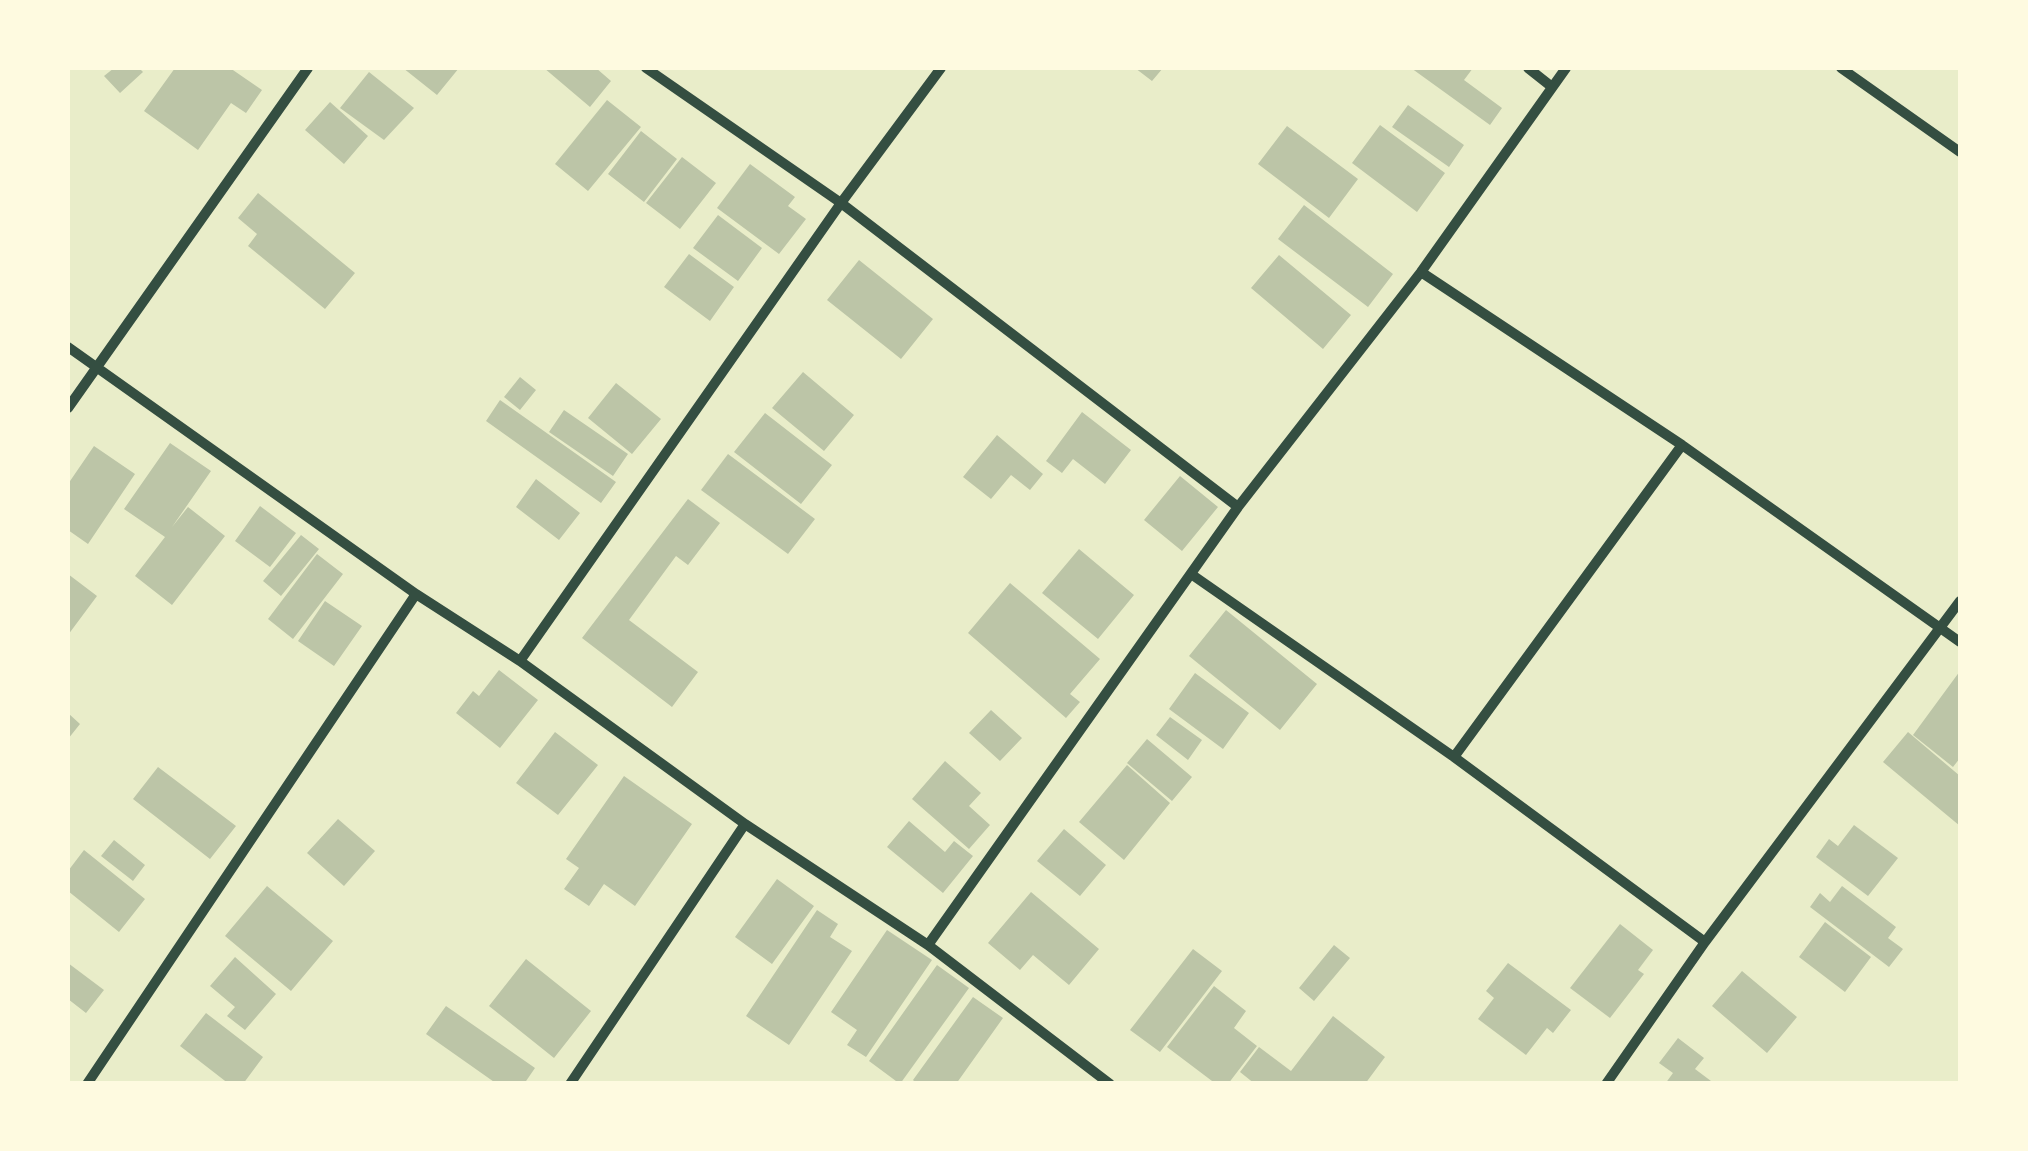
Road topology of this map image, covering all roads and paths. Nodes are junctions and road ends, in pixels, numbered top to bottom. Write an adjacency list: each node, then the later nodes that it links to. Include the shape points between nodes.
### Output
1 (308, 68): 12 (street)
2 (646, 68): 9 (street)
3 (940, 68): 9 (street)
4 (1528, 68): 7 (street)
5 (1566, 68): 7 (street)
6 (1841, 68): 8 (street)
7 (1552, 87): 10 (street)
8 (1960, 152)
9 (841, 204): 15 (street); 21 (street)
10 (1421, 272): 14 (street); 15 (street)
11 (68, 348): 12 (street)
12 (96, 369): 13 (street); 17 (street)
13 (68, 408)
14 (1682, 445): 19 (street); 22 (street)
15 (1238, 507): 16 (street)
16 (1192, 574): 22 (street); 25 (street)
17 (416, 594): 21 (street); 27 (street)
18 (1960, 601): 19 (street)
19 (1941, 628): 20 (street); 24 (street)
20 (1960, 642)
21 (520, 661): 23 (street)
22 (1454, 757): 24 (street)
23 (746, 824): 25 (street); 28 (street)
24 (1706, 942): 30 (street)
25 (928, 945): 26 (street)
26 (1092, 1079): 29 (street)
27 (87, 1084)
28 (570, 1084)
29 (1110, 1084)
30 (1606, 1084)

